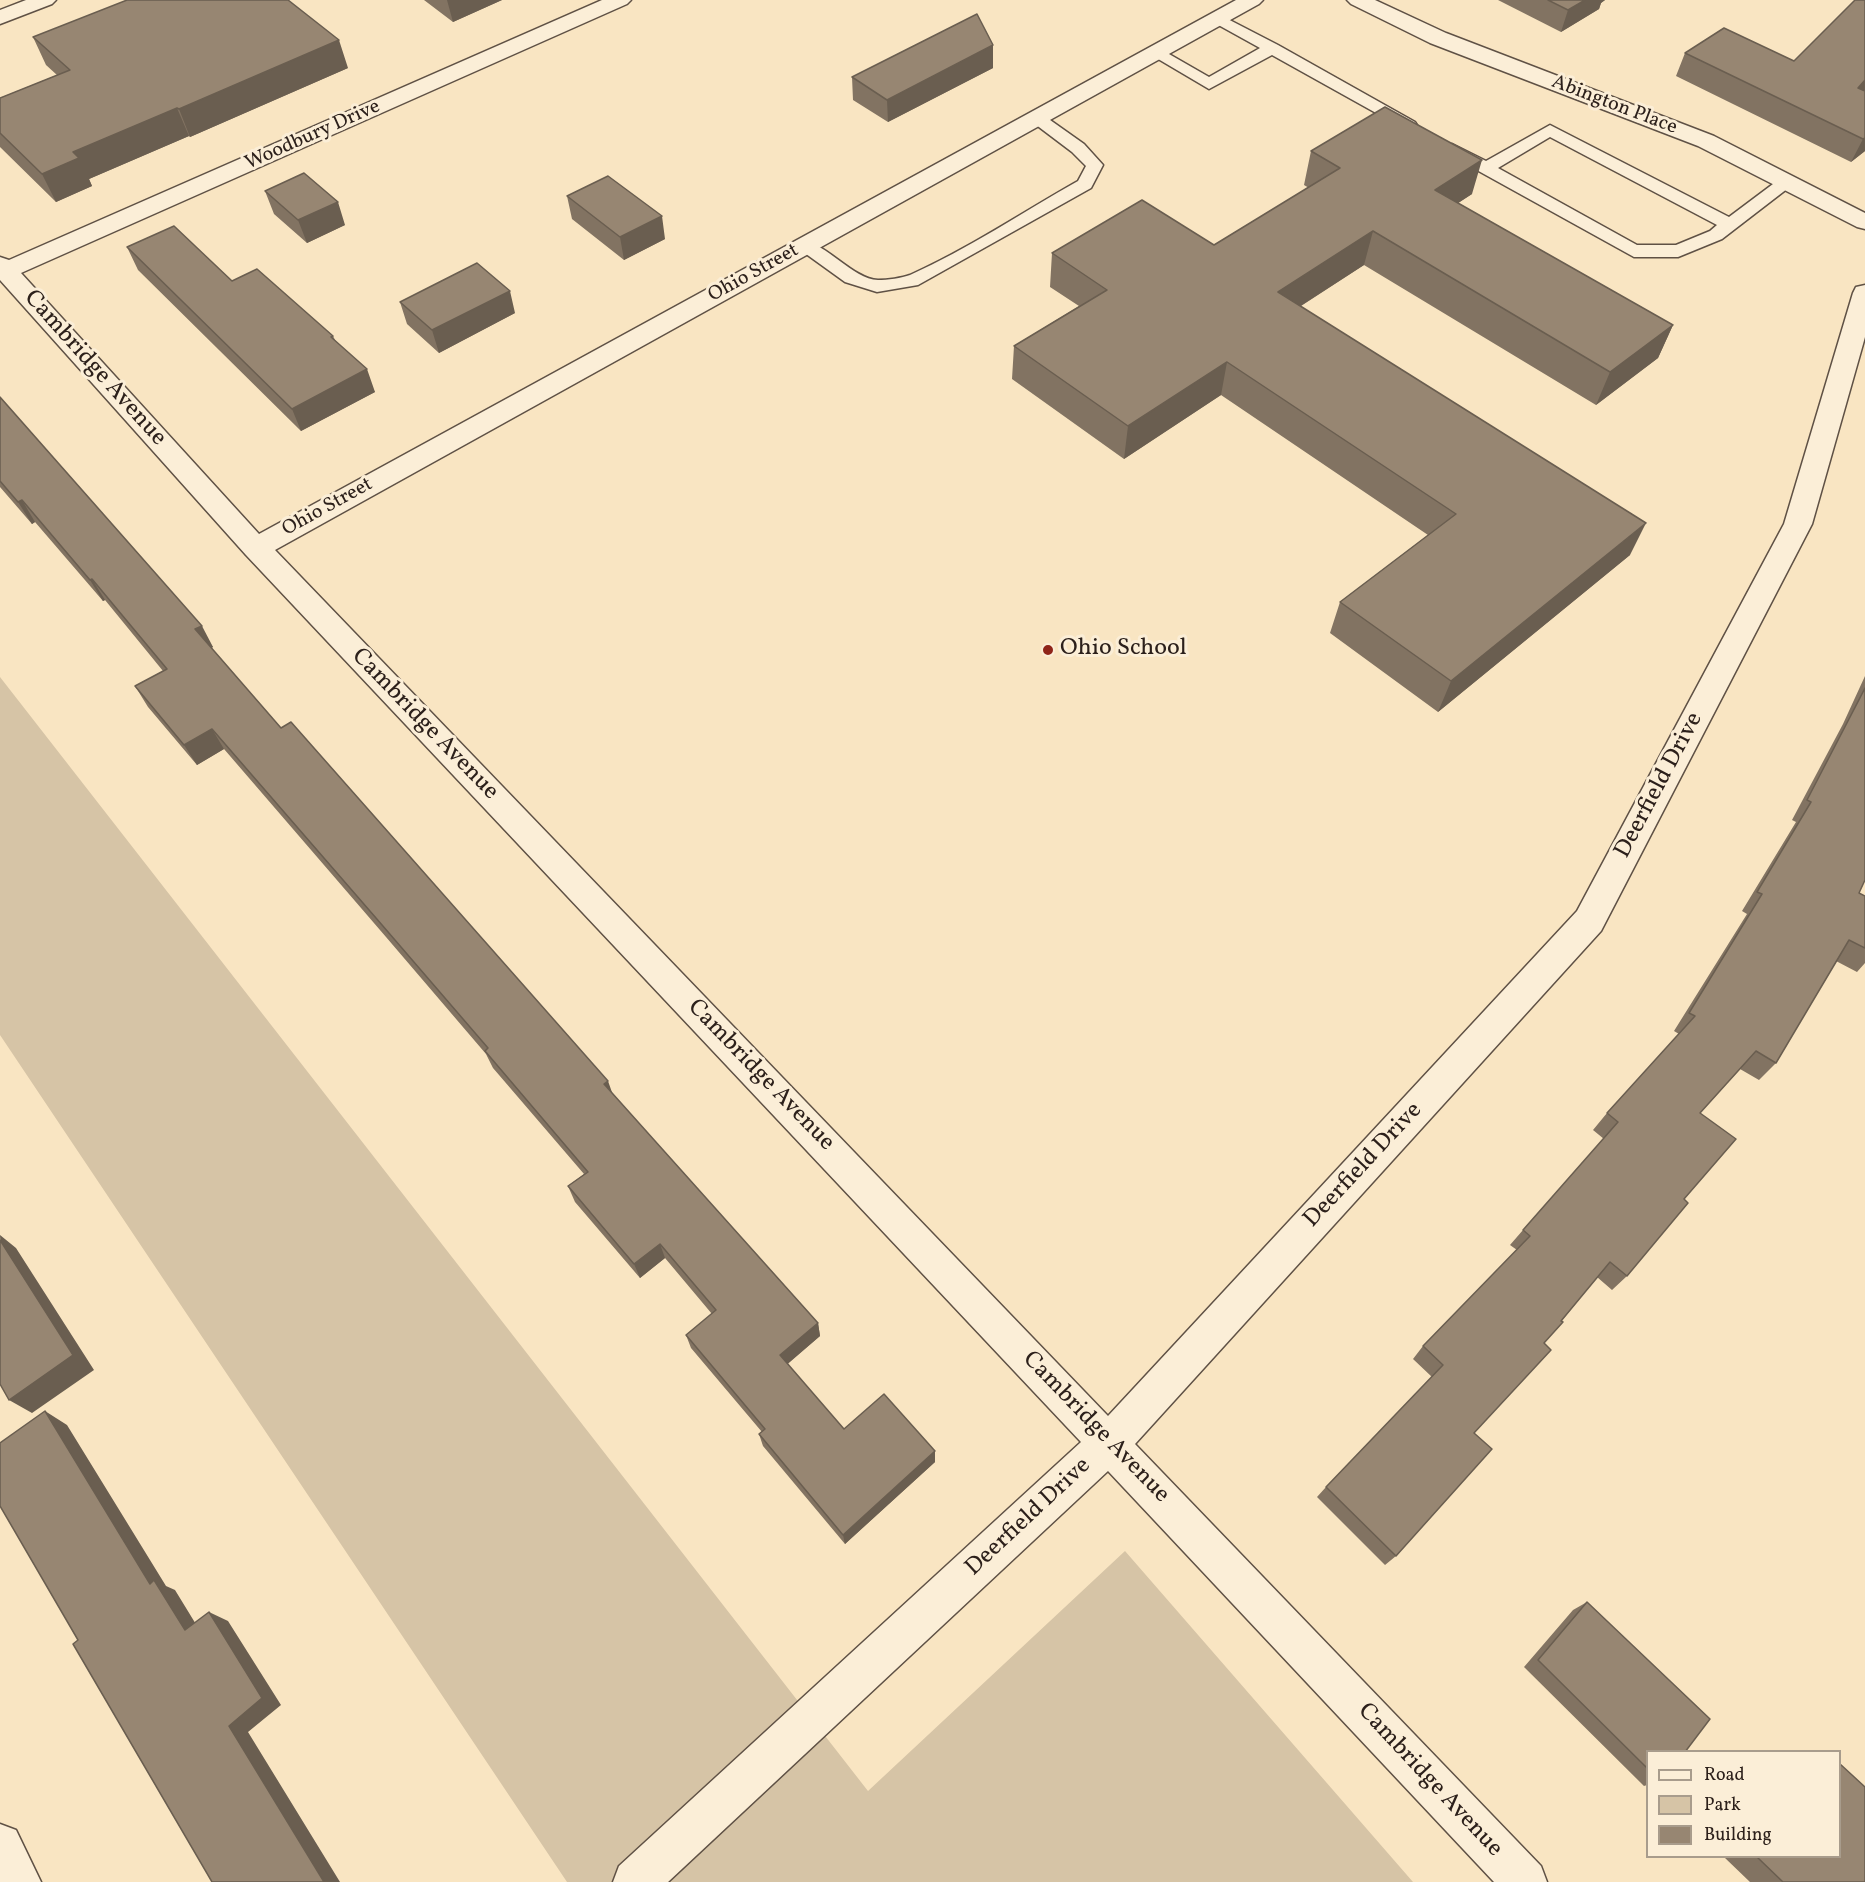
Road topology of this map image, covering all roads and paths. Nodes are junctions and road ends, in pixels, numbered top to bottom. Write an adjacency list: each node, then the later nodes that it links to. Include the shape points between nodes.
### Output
1 (45, 0): 5 (street)
2 (620, 0): 15 (street, Woodbury Drive)
3 (1252, 0): 6 (street, Ohio Street)
4 (1358, 0): 11 (street, Abington Place, via 1438,38 1706,141)
5 (0, 18)
6 (1218, 19): 7 (lane); 8 (street, Ohio Street)
7 (1272, 48): 8 (lane, via 1209,84); 10 (lane)
8 (1156, 53): 9 (street, Ohio Street)
9 (1037, 118): 14 (street, Ohio Street); 14 (lane, via 1078,147 1095,165 1085,184 974,249 912,281 877,286 851,278)
10 (1486, 168): 13 (lane, via 1634,251 1678,250 1716,235); 13 (lane, via 1550,130)
11 (1787, 182): 12 (street, Abington Place); 13 (lane)
12 (1865, 222)
13 (1728, 224)
14 (804, 246): 17 (street, Ohio Street)
15 (3, 268): 17 (street, Cambridge Avenue)
16 (1865, 293): 18 (street, Deerfield Drive, via 1798,524 1589,921)
17 (256, 548): 18 (street, Cambridge Avenue)
18 (1109, 1443): 21 (street, Deerfield Drive); 22 (street, Cambridge Avenue)
19 (0, 1846): 20 (street)
20 (19, 1882)
21 (635, 1882)
22 (1525, 1882)

